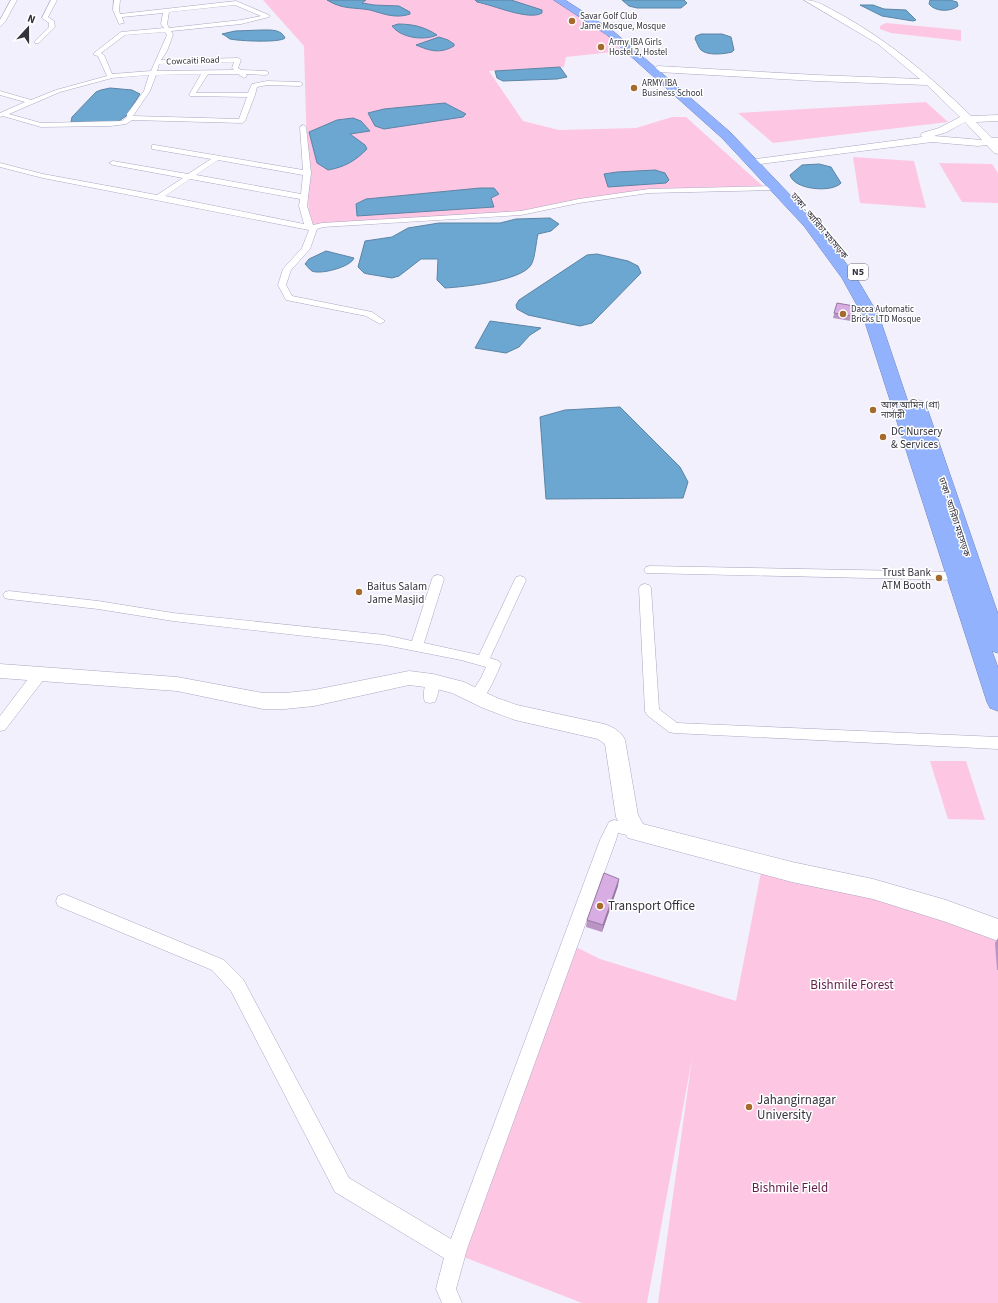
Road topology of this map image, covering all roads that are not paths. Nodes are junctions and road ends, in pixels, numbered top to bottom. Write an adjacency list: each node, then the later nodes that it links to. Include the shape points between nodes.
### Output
1 (14, 0): 13 (street, via 8,15)
2 (54, 0): 16 (street, via 45,18 52,22 52,27)
3 (117, 0): 12 (street)
4 (247, 0): 9 (street)
5 (559, 0): 46 (highway, N5, via 610,33 628,48 726,135)
6 (568, 0): 18 (highway, ঢাকা - আরিচা মহাসড়ক / N5, via 630,45)
7 (808, 0): 24 (street, via 862,30)
8 (254, 3): 10 (street, via 258,6)
9 (239, 4): 10 (street); 11 (street)
10 (248, 8): 14 (street, via 267,16 241,22)
11 (166, 10): 12 (street); 14 (street, Cowcaiti Road)
12 (118, 16): 15 (street)
13 (0, 25)
14 (167, 30): 15 (street, via 131,35); 17 (street, Cowcaiti Road, via 164,52)
15 (123, 33): 23 (street, via 96,54 101,55)
16 (38, 42)
17 (157, 62): 20 (street, Cowcaiti Road, via 238,60 235,68); 21 (street)
18 (658, 69): 24 (street); 41 (highway, ঢাকা - আরিচা মহাসড়ক / N5)
19 (206, 72): 20 (street); 21 (street); 28 (street, via 192,95)
20 (239, 72): 22 (street); 26 (street, Cowcaiti Road)
21 (152, 73): 23 (street); 31 (street, via 146,91 130,114)
22 (266, 73)
23 (110, 76): 29 (street, via 58,91)
24 (929, 82): 32 (street)
25 (300, 84): 26 (street)
26 (254, 85): 28 (street)
27 (0, 93): 29 (street)
28 (252, 95): 34 (street)
29 (32, 102): 30 (street)
30 (1, 115): 31 (street, via 41,124 117,124 124,123)
31 (130, 118): 34 (street)
32 (967, 118): 33 (street); 37 (street); 41 (street, via 925,136)
33 (998, 118)
34 (242, 121): 36 (street)
35 (303, 127): 44 (street)
36 (239, 129)
37 (994, 142): 39 (street); 41 (street, via 932,139)
38 (155, 147): 40 (street)
39 (998, 151)
40 (218, 158): 44 (street); 45 (street)
41 (758, 158): 51 (highway, ঢাকা - আরিচা মহাসড়ক / N5, via 792,194 857,272 882,313)
42 (113, 163): 45 (street)
43 (0, 165): 47 (street, via 43,176)
44 (307, 173): 48 (street)
45 (189, 177): 47 (street); 48 (street)
46 (777, 188): 49 (street, via 649,191 579,201 521,213 322,225); 54 (highway, ঢাকা - আরিচা মহাসড়ক / N5, via 809,223 848,277 871,316)
47 (159, 197): 49 (street)
48 (304, 197): 49 (street, via 303,206)
49 (311, 228): 50 (street, via 306,249 287,269 282,285 289,298 369,314)
50 (380, 321)
51 (900, 360)
52 (911, 388): 59 (highway, ঢাকা - আরিচা মহাসড়ক)
53 (650, 570): 54 (street)
54 (957, 576): 65 (highway, ঢাকা - আরিচা মহাসড়ক / N5)
55 (438, 579): 60 (street)
56 (520, 580): 61 (street)
57 (645, 588): 67 (street, via 652,711 674,728)
58 (8, 595): 60 (street)
59 (998, 645)
60 (417, 646): 61 (street)
61 (483, 660): 64 (street, via 494,666)
62 (0, 671): 63 (street)
63 (39, 674): 64 (street, via 178,684 263,701 314,698 409,678 431,690 456,687); 66 (street)
64 (477, 695): 68 (street, via 490,704 604,732 615,740 628,817)
65 (998, 702)
66 (0, 726)
67 (998, 743)
68 (636, 831): 70 (street, via 792,872 873,889); 71 (street, via 614,826 608,840)
69 (64, 901): 71 (street, via 218,965 237,985 342,1185)
70 (998, 930)
71 (456, 1254): 72 (street)
72 (446, 1298)

